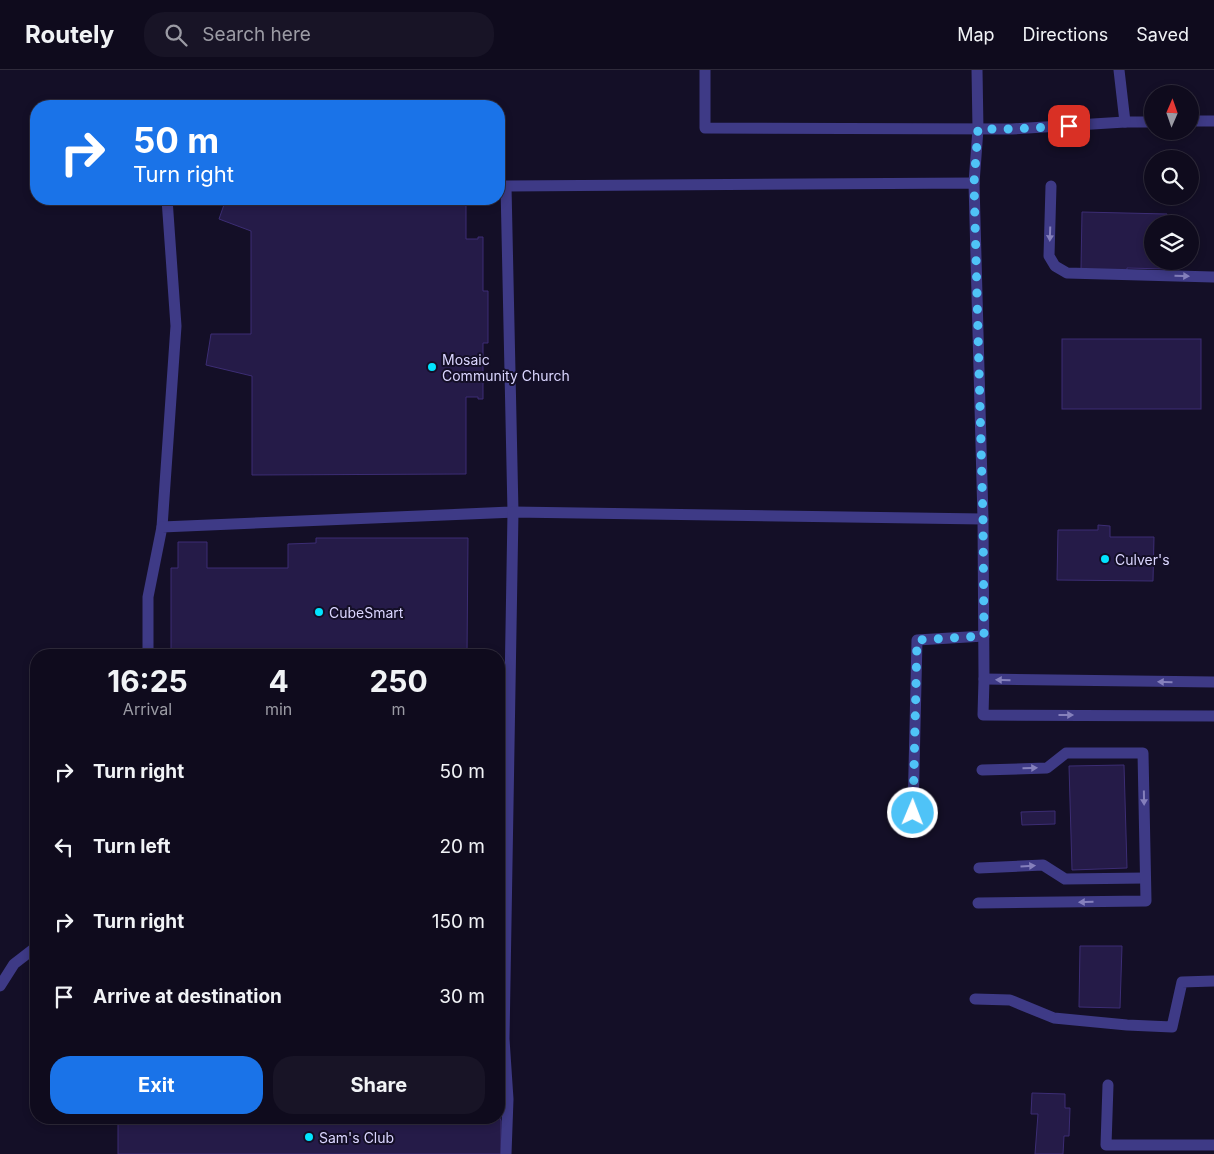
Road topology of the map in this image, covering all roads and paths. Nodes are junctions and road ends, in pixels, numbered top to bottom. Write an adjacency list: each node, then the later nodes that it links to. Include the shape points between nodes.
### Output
1 (705, 70): 8 (lane, via 705,128)
2 (977, 70): 8 (lane)
3 (1119, 70): 6 (lane)
4 (1199, 121): 5 (lane)
5 (1214, 121)
6 (1125, 122): 7 (lane); 8 (lane)
7 (1144, 122)
8 (978, 129): 10 (lane)
9 (505, 182): 10 (lane)
10 (974, 183): 16 (lane)
11 (1051, 186): 14 (lane, one-way to 14, via 1049,256 1055,266 1067,273)
12 (167, 205): 17 (lane, via 176,326)
13 (503, 205): 15 (lane)
14 (1213, 277)
15 (514, 512): 16 (lane); 17 (lane); 31 (lane)
16 (983, 519): 18 (lane)
17 (162, 527): 19 (lane, via 148,597)
18 (984, 636): 20 (lane); 24 (lane, via 917,640)
19 (148, 649)
20 (984, 679): 21 (lane, one-way to 20); 22 (lane, one-way to 22, via 983,716)
21 (1214, 682)
22 (1214, 716)
23 (982, 770): 26 (lane, one-way to 26, via 1047,768 1066,753 1143,753)
24 (913, 813)
25 (979, 868): 26 (lane, one-way to 26, via 1043,865 1065,879)
26 (1145, 878): 27 (lane, one-way to 27, via 1146,901)
27 (978, 903)
28 (30, 952): 30 (lane, via 14,964)
29 (1214, 981): 32 (lane, via 1182,982 1172,1027 1054,1018 1010,1000)
30 (0, 986)
31 (505, 987)
32 (975, 999)
33 (505, 1055): 37 (lane, via 508,1099)
34 (1108, 1085): 36 (lane)
35 (1214, 1146): 36 (lane)
36 (1106, 1150)
37 (506, 1154)

